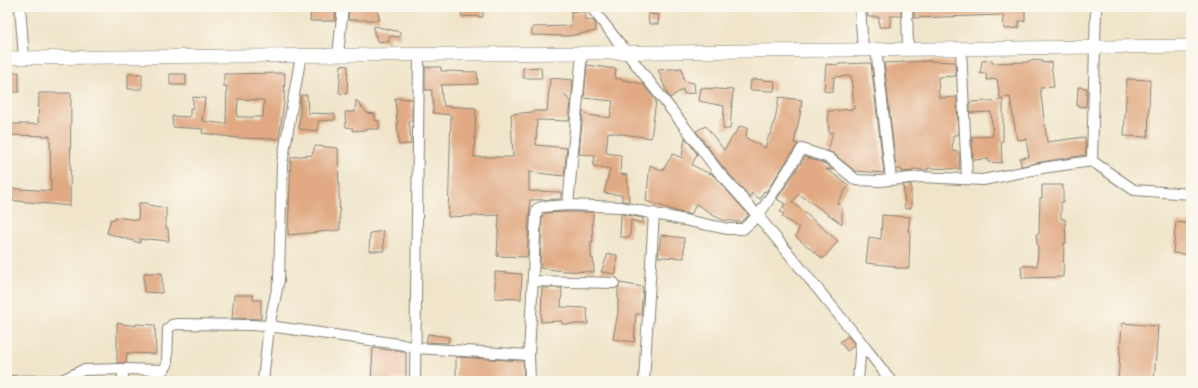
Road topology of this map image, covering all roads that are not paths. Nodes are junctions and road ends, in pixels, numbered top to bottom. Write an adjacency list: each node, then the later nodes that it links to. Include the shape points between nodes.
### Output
1 (20, 7): 18 (street)
2 (343, 7): 16 (street)
3 (591, 7): 12 (street)
4 (860, 7): 10 (street)
5 (906, 7): 11 (street)
6 (1096, 7): 8 (street)
7 (1191, 46): 8 (main road)
8 (1095, 47): 9 (main road); 19 (street)
9 (961, 48): 11 (main road); 21 (street)
10 (870, 49): 11 (main road); 12 (main road); 20 (street)
11 (908, 49)
12 (627, 52): 13 (main road); 25 (street, via 717,170)
13 (582, 53): 14 (main road); 23 (street)
14 (419, 54): 16 (main road); 30 (street)
15 (301, 55): 16 (main road); 18 (main road); 28 (street, via 282,164 279,280)
16 (338, 55)
17 (7, 58): 18 (main road)
18 (24, 58)
19 (1092, 161): 21 (street, via 983,180); 22 (street, via 1134,190)
20 (891, 179): 21 (street, via 921,176); 25 (street, via 856,180 829,158 802,149)
21 (967, 179)
22 (1191, 194)
23 (568, 205): 24 (street, via 621,207); 26 (street, via 537,209)
24 (654, 213): 25 (street, via 728,229 743,229); 38 (street)
25 (758, 216): 29 (street)
26 (533, 281): 27 (street); 31 (street)
27 (614, 283)
28 (269, 326): 30 (street); 32 (street, via 172,324 168,329 166,368); 35 (street)
29 (861, 342): 39 (street); 40 (street)
30 (416, 348): 31 (street); 36 (street)
31 (529, 355): 37 (street)
32 (123, 369): 33 (street, via 82,370 62,380); 34 (street)
33 (12, 381)
34 (123, 381)
35 (263, 381)
36 (415, 381)
37 (530, 381)
38 (644, 381)
39 (858, 381)
40 (891, 381)

